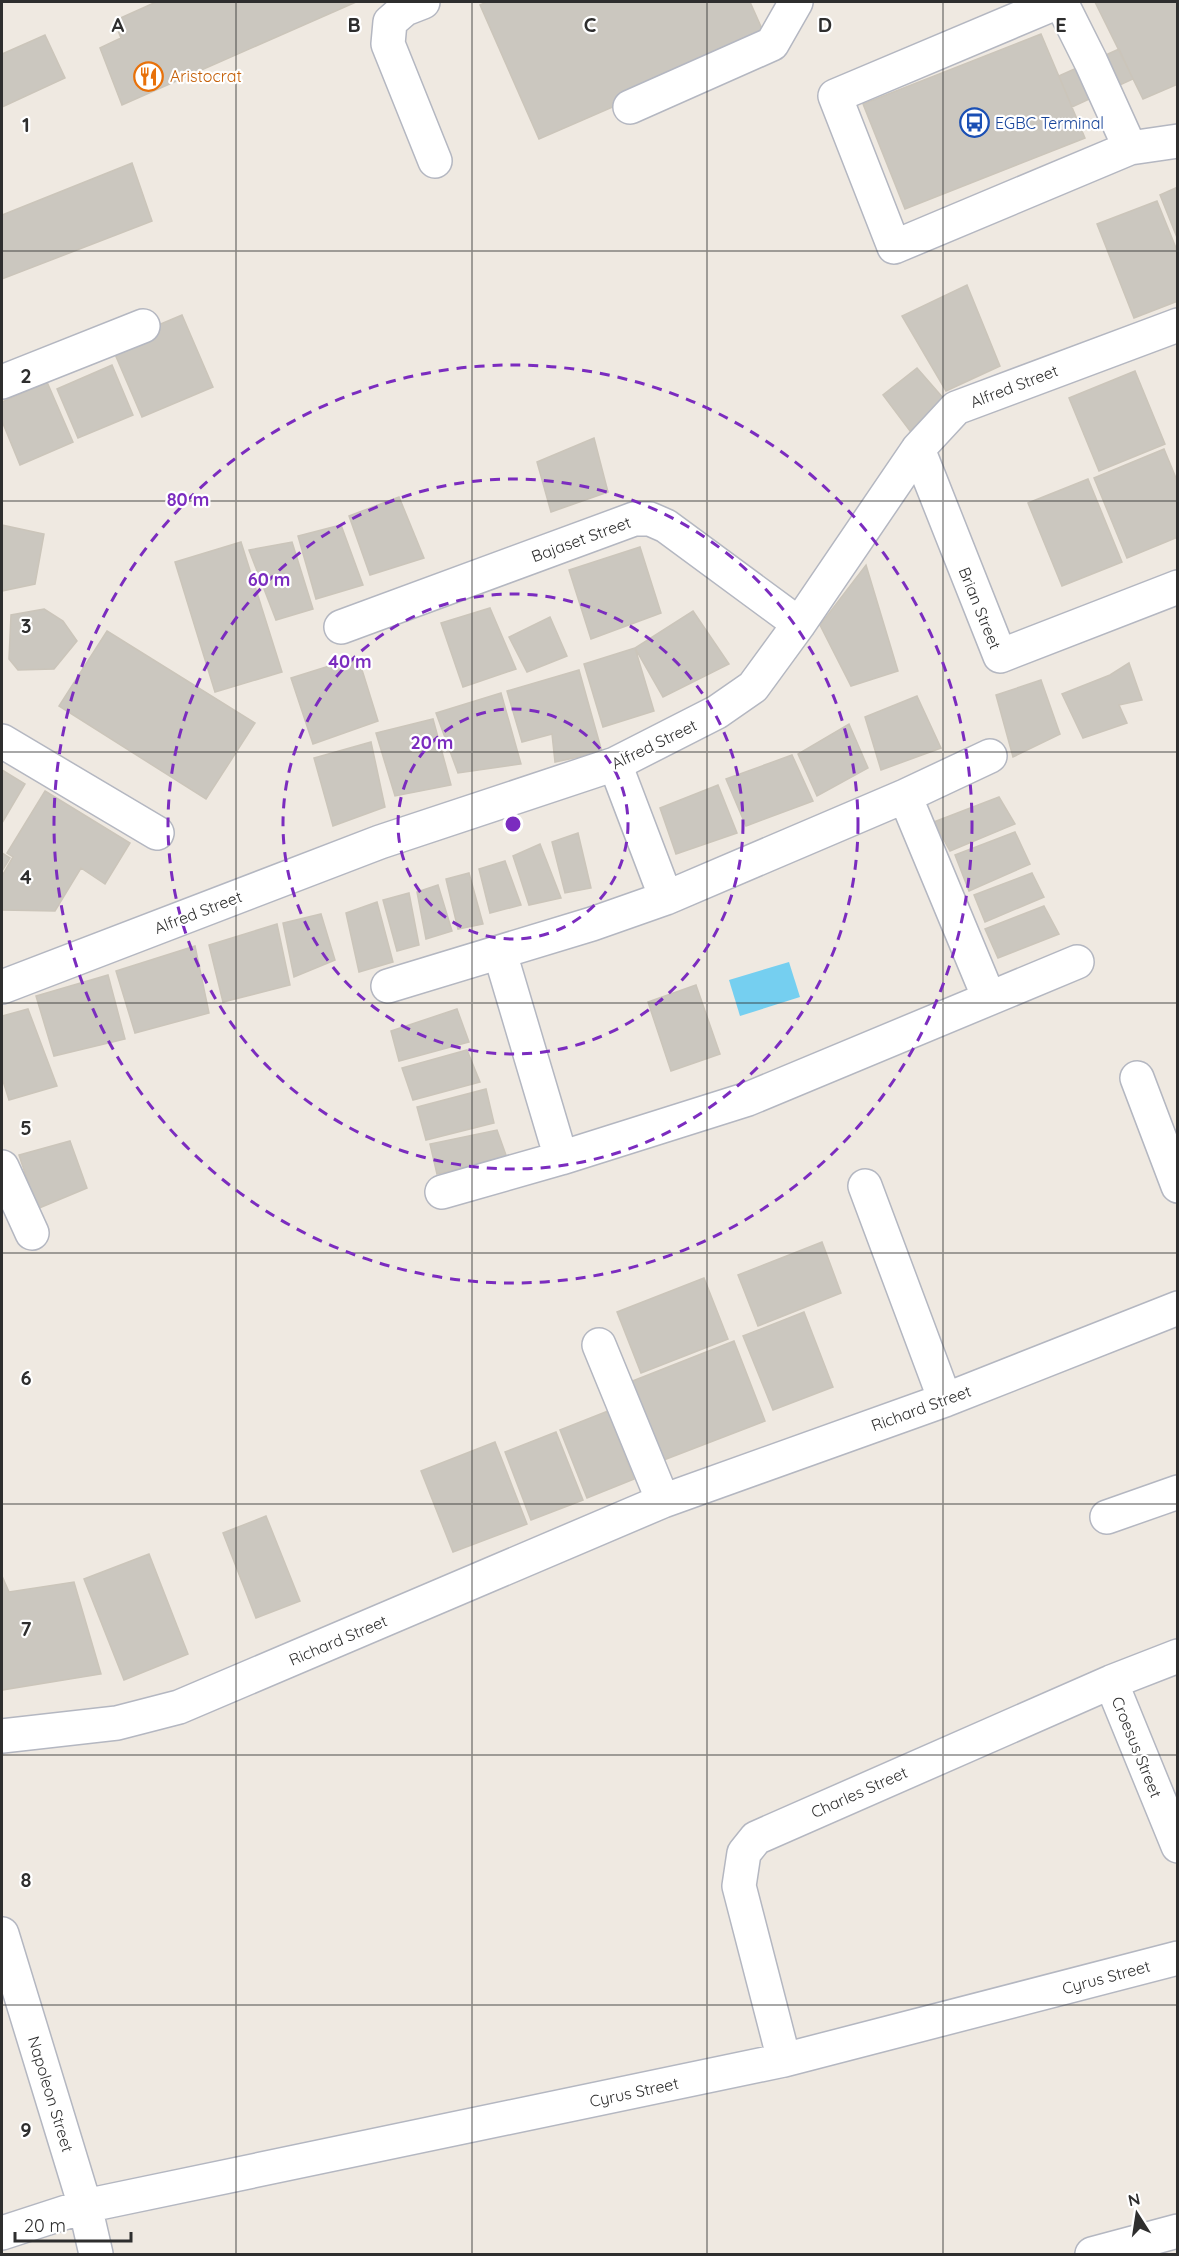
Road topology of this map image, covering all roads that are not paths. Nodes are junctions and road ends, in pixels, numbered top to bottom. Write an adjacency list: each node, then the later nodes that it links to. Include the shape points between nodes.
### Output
1 (423, 2): 7 (street, via 405,9 390,22 388,44)
2 (796, 2): 4 (street, via 772,44)
3 (1059, 2): 6 (street); 6 (street, via 835,96 894,247)
4 (630, 107)
5 (1178, 141): 6 (street)
6 (1130, 148)
7 (435, 162)
8 (1178, 325): 11 (street, Alfred Street, via 956,408)
9 (143, 326): 10 (street)
10 (2, 382)
11 (918, 449): 12 (street, Brian Street, via 999,656); 13 (street, Alfred Street)
12 (1178, 588)
13 (799, 624): 14 (street, Bajaset Street, via 666,526 650,519 634,519); 17 (street, Alfred Street, via 753,687 717,712)
14 (340, 627)
15 (2, 741): 19 (street)
16 (990, 756): 18 (street)
17 (615, 764): 20 (street); 24 (street, Alfred Street, via 380,842)
18 (905, 796): 20 (street); 25 (street)
19 (157, 833)
20 (666, 898): 21 (street)
21 (500, 952): 23 (street); 27 (street)
22 (1077, 962): 25 (street)
23 (388, 986)
24 (2, 987)
25 (989, 998): 27 (street, via 748,1099)
26 (1137, 1078): 30 (street)
27 (561, 1158): 31 (street)
28 (2, 1167): 32 (street)
29 (865, 1186): 35 (street)
30 (1178, 1186)
31 (442, 1192)
32 (32, 1233)
33 (1178, 1308): 35 (street, Richard Street)
34 (599, 1345): 37 (street)
35 (945, 1400): 37 (street, Richard Street)
36 (1178, 1492): 38 (street)
37 (663, 1501): 41 (street, Richard Street, via 179,1707 117,1723)
38 (1107, 1517)
39 (1178, 1656): 40 (street, Charles Street)
40 (1111, 1682): 42 (street, Croesus Street); 46 (street, Charles Street, via 756,1838 744,1853 739,1886)
41 (2, 1736)
42 (1168, 1794): 43 (street, Croesus Street)
43 (1178, 1846)
44 (2, 1934): 47 (street, Napoleon Street)
45 (1178, 1958): 46 (street, Cyrus Street)
46 (784, 2060): 47 (street, Cyrus Street)
47 (85, 2206): 49 (street, Cyrus Street); 50 (street, Napoleon Street)
48 (1178, 2231): 51 (street)
49 (2, 2233)
50 (96, 2254)
51 (1092, 2254)

